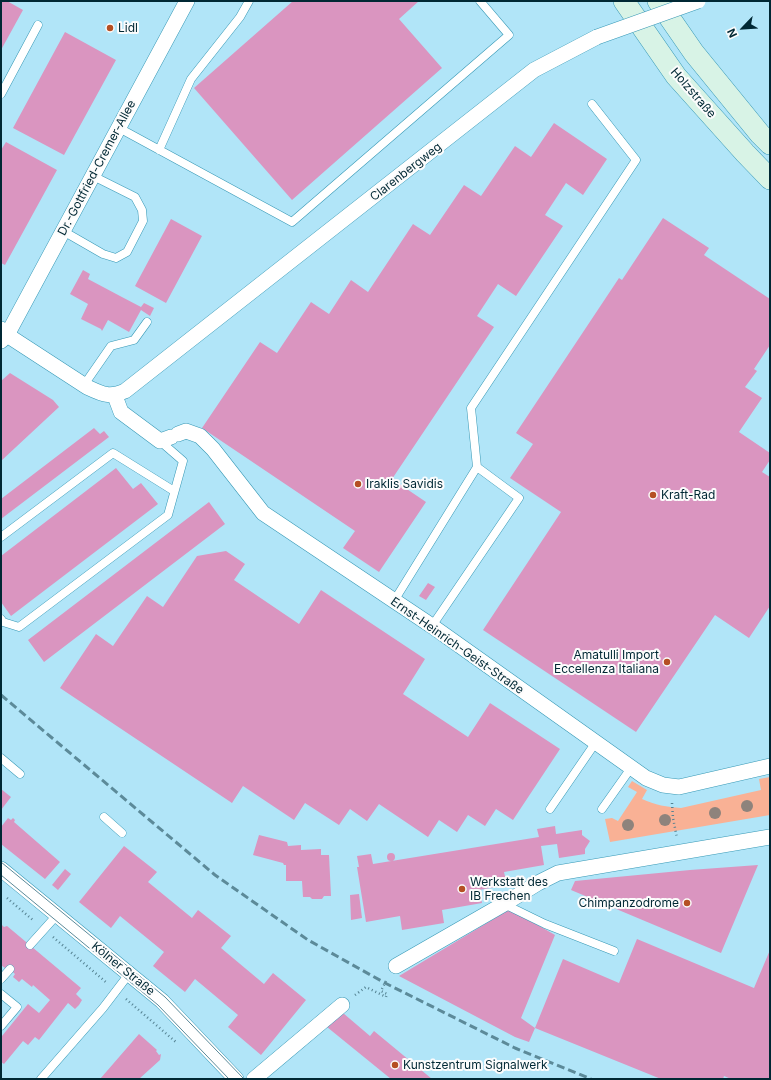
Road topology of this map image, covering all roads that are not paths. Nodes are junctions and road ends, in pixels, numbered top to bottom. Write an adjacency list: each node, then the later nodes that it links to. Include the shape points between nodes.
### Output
1 (188, 1): 10 (street, Dr.-Gottfried-Cremer-Allee)
2 (249, 1): 12 (lane, via 240,17 191,79)
3 (480, 1): 12 (lane, via 509,35 292,222)
4 (624, 1): 14 (main road, Holzstraße, via 676,76)
5 (658, 1): 11 (main road, via 694,52)
6 (698, 1): 19 (street, Clarenbergweg, bridge, via 597,37 534,70 136,383)
7 (38, 25): 8 (lane)
8 (1, 94)
9 (592, 104): 21 (lane, via 636,160 471,408)
10 (119, 128): 12 (lane); 13 (street, Dr.-Gottfried-Cremer-Allee)
11 (770, 144)
12 (159, 150)
13 (93, 176): 15 (street, Dr.-Gottfried-Cremer-Allee); 15 (lane, via 135,197 142,210 143,221 127,252 116,258 103,254)
14 (770, 179)
15 (63, 231): 17 (street, Dr.-Gottfried-Cremer-Allee)
16 (147, 322): 18 (lane, via 134,340 111,346)
17 (3, 335): 18 (street, Dr.-Gottfried-Cremer-Allee)
18 (84, 385): 19 (street, Dr.-Gottfried-Cremer-Allee, via 101,394)
19 (115, 396): 20 (street, via 121,412)
20 (170, 438): 22 (lane, via 183,461); 24 (street, Ernst-Heinrich-Geist-Straße, via 186,431 200,436 264,514)
21 (477, 467): 24 (lane); 26 (lane, via 519,498)
22 (174, 491): 23 (lane, via 113,453); 25 (lane, via 168,515 19,627)
23 (1, 537)
24 (394, 601): 26 (street, Ernst-Heinrich-Geist-Straße)
25 (1, 619)
26 (432, 626): 27 (street, Ernst-Heinrich-Geist-Straße)
27 (596, 742): 30 (street, Ernst-Heinrich-Geist-Straße); 32 (lane)
28 (1, 758): 31 (lane)
29 (770, 766): 30 (street, Ernst-Heinrich-Geist-Straße, via 688,785 672,786 654,782)
30 (631, 768): 33 (lane)
31 (20, 774)
32 (550, 809)
33 (602, 809)
34 (104, 817): 35 (lane)
35 (122, 833)
36 (770, 837): 38 (street, via 558,873)
37 (1, 869): 39 (street, Kölner Straße)
38 (504, 904): 41 (lane, via 545,924); 42 (street)
39 (57, 915): 40 (lane); 44 (street, Kölner Straße)
40 (30, 945)
41 (614, 951)
42 (396, 966)
43 (10, 969): 45 (lane)
44 (129, 974): 49 (lane); 50 (street, Kölner Straße, via 162,1001)
45 (1, 979)
46 (1, 994): 48 (lane, via 17,1007)
47 (342, 1005): 51 (street)
48 (1, 1026)
49 (41, 1079)
50 (236, 1079)
51 (254, 1079)

